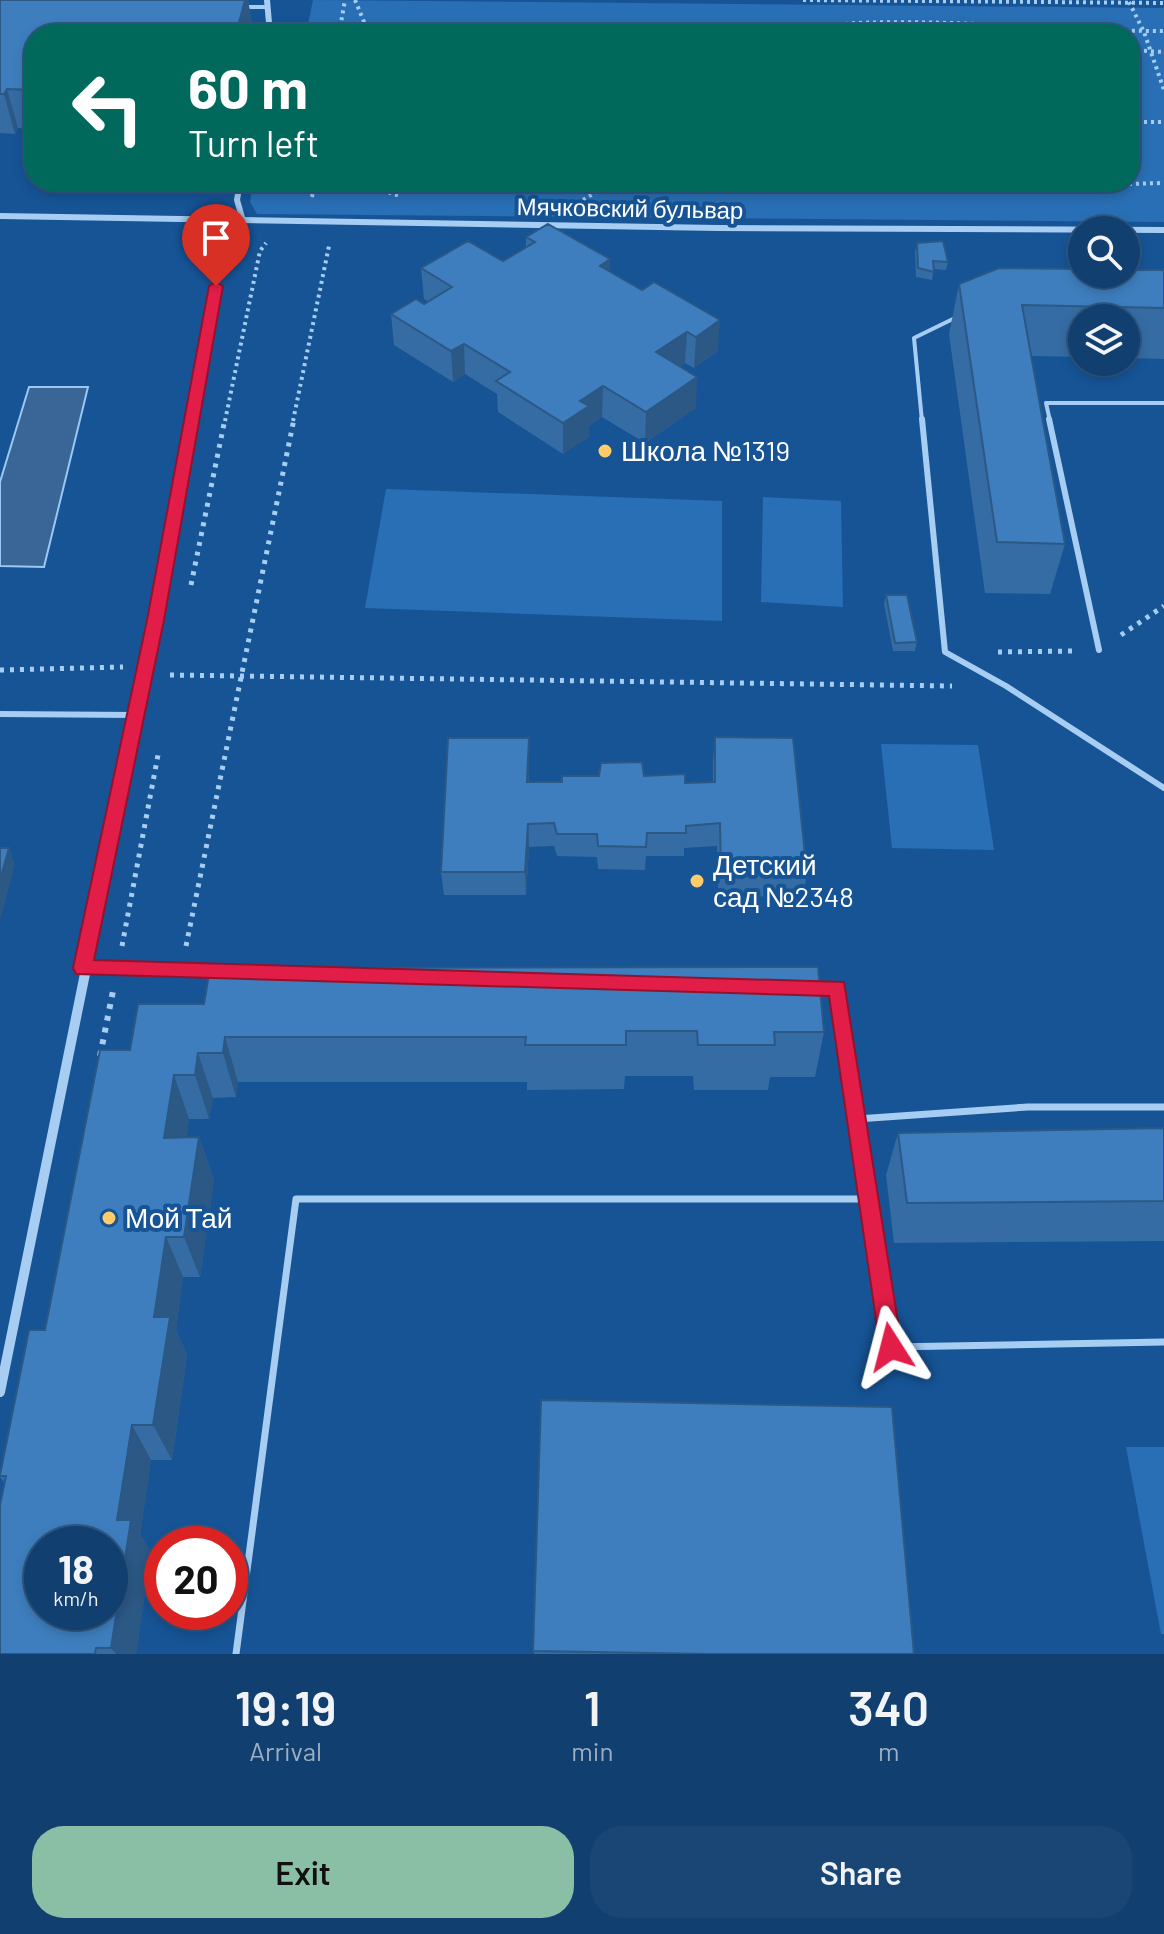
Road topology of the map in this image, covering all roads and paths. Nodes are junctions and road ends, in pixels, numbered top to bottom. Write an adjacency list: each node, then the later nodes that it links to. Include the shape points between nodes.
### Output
1 (345, 0): 9 (path)
2 (355, 0): 10 (path)
3 (803, 0): 4 (path)
4 (1129, 1): 5 (path); 16 (path)
5 (1164, 3)
6 (266, 4): 7 (lane); 8 (street)
7 (234, 7)
8 (272, 24)
9 (341, 24)
10 (365, 24)
11 (848, 24): 12 (path)
12 (885, 24): 13 (path)
13 (970, 24)
14 (1164, 31): 16 (path)
15 (1140, 32): 16 (path)
16 (1144, 32): 18 (path)
17 (1140, 50): 18 (path)
18 (1150, 51): 19 (path); 20 (path)
19 (1164, 52)
20 (1164, 90)
21 (1140, 122): 22 (path)
22 (1164, 122)
23 (1164, 183): 24 (path)
24 (1140, 184)
25 (238, 192): 27 (street)
26 (0, 216): 27 (street, Мячковский бульвар)
27 (243, 221): 28 (street, Мячковский бульвар); 39 (street, via 221,256)
28 (308, 222): 29 (street, Мячковский бульвар); 33 (path, via 305,233 273,233 260,251)
29 (1164, 230)
30 (332, 233): 41 (path)
31 (968, 311): 36 (lane, via 914,338)
32 (1164, 403): 35 (lane, via 1046,403)
33 (188, 599)
34 (1164, 606): 35 (path)
35 (1099, 650): 36 (path)
36 (945, 652): 47 (lane)
37 (176, 660): 40 (path)
38 (0, 670): 39 (path, via 131,667)
39 (143, 675): 40 (path); 45 (street)
40 (173, 675): 41 (path); 43 (path)
41 (243, 675): 42 (path); 50 (path)
42 (958, 686)
43 (170, 690)
44 (0, 714): 45 (lane)
45 (135, 715): 48 (street)
46 (158, 753): 49 (path)
47 (1164, 788)
48 (83, 968): 49 (lane); 58 (street)
49 (118, 969): 50 (lane); 53 (path)
50 (181, 971): 51 (lane)
51 (228, 972)
52 (806, 987): 55 (lane, via 837,988)
53 (97, 1068)
54 (1164, 1107): 55 (lane, via 1028,1107)
55 (857, 1119): 56 (lane)
56 (868, 1199): 57 (lane, via 891,1347); 59 (lane, via 296,1199)
57 (1164, 1342)
58 (0, 1392)
59 (236, 1654)

